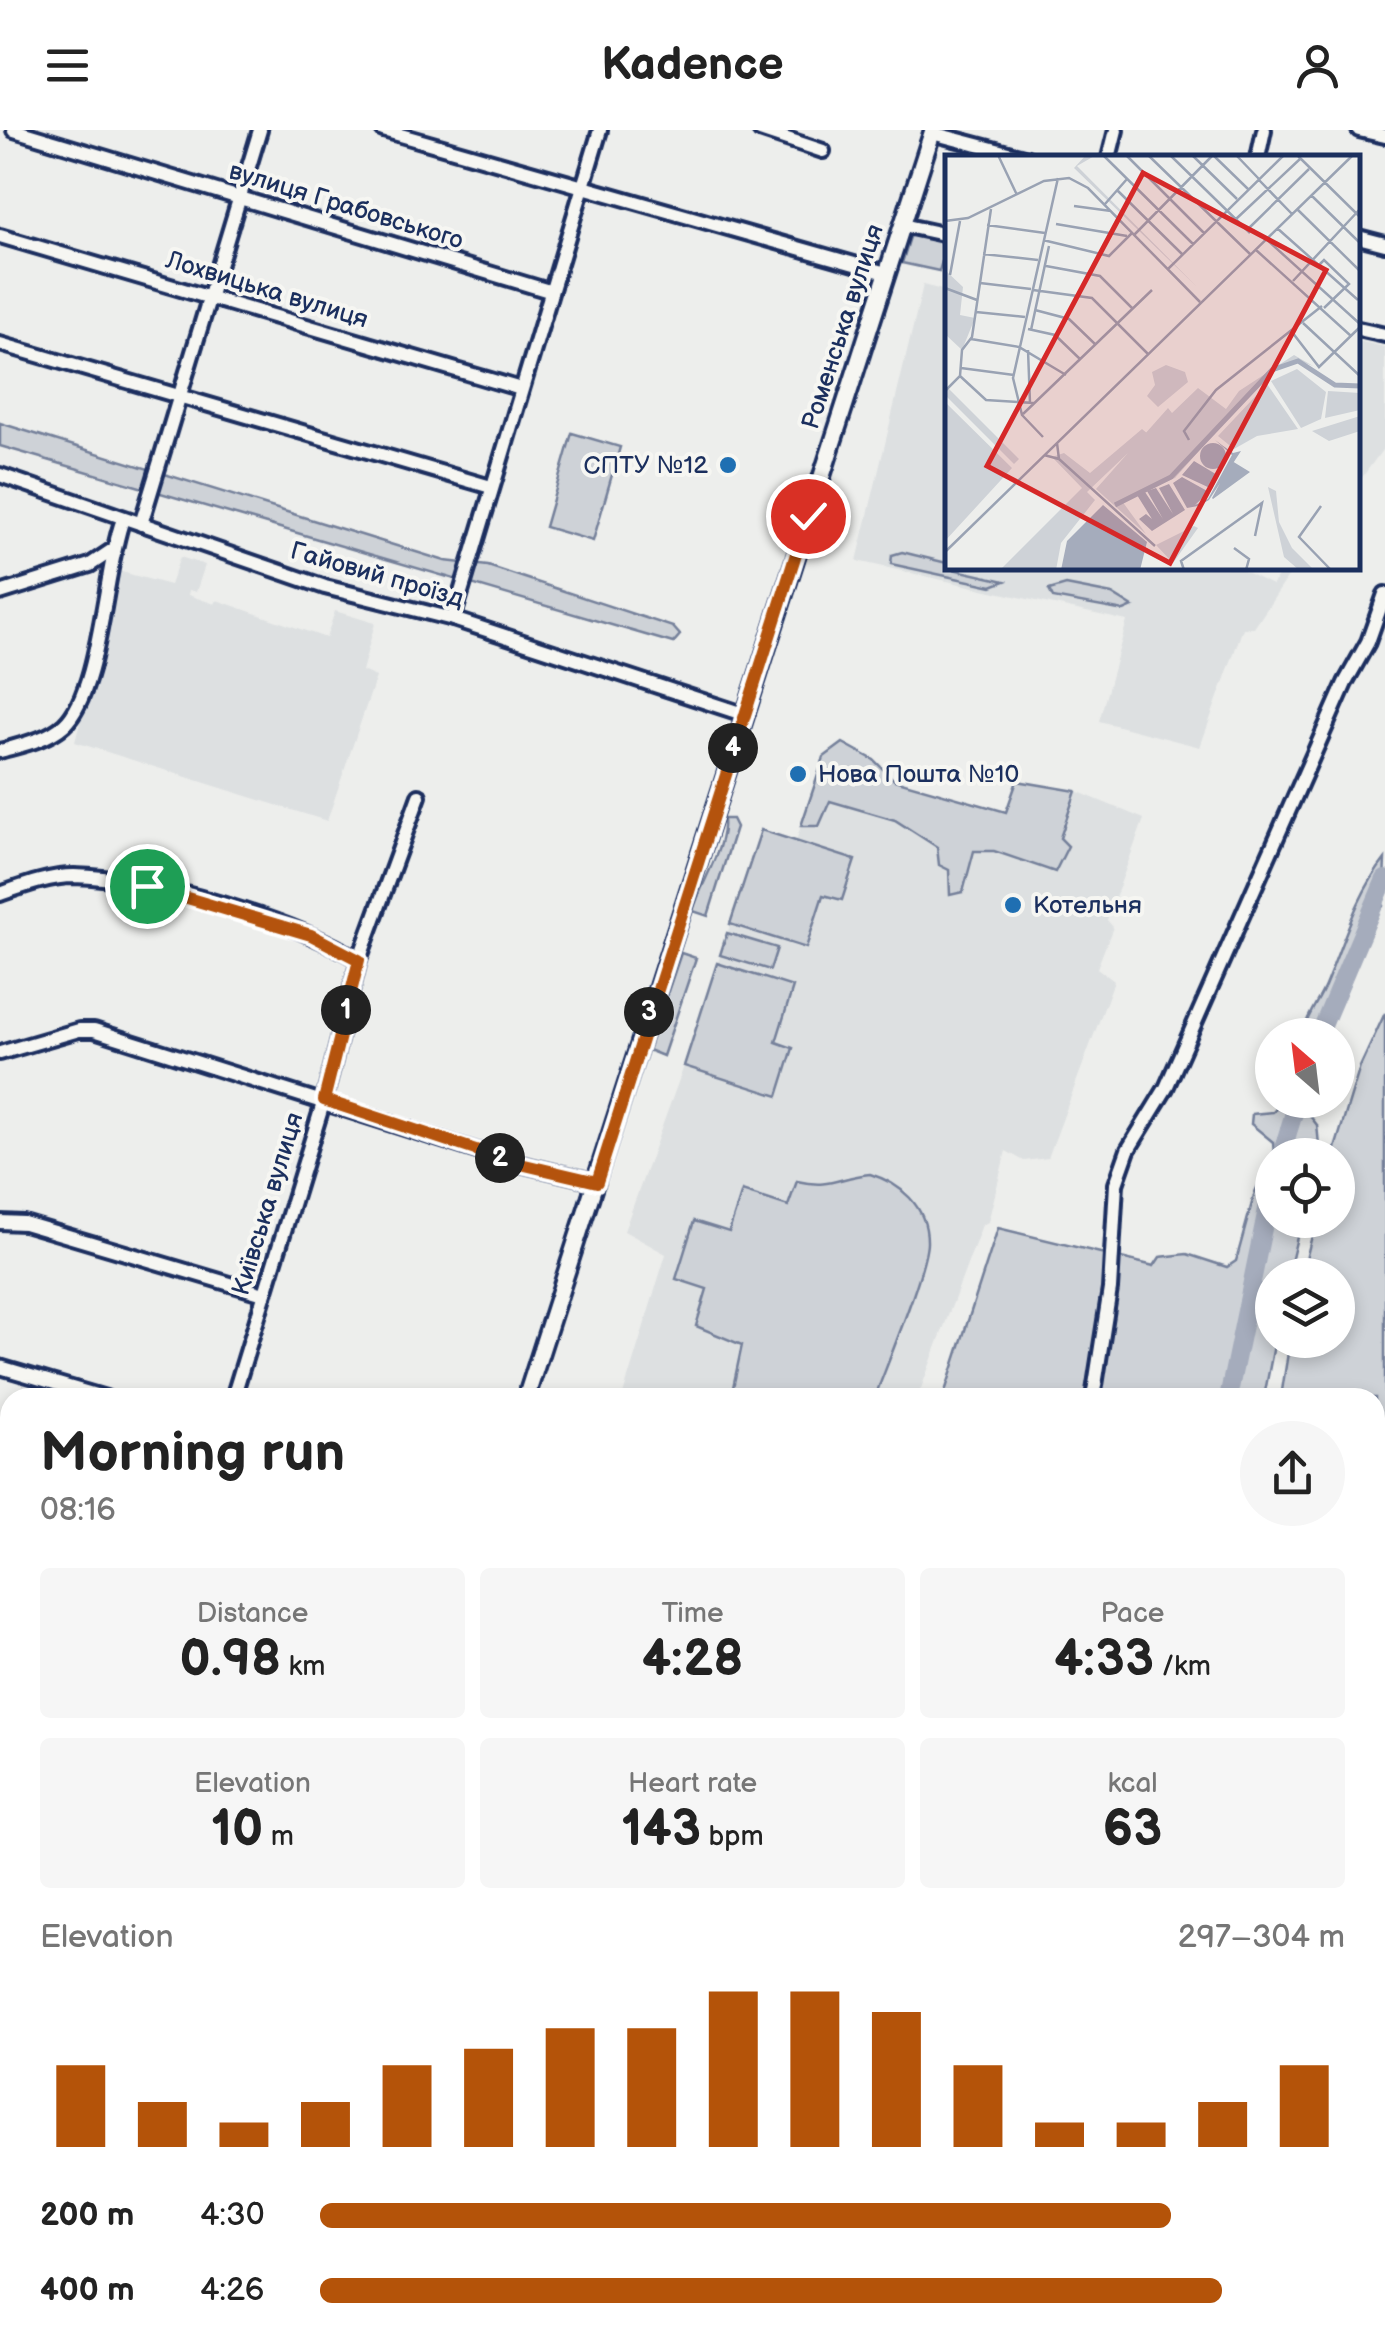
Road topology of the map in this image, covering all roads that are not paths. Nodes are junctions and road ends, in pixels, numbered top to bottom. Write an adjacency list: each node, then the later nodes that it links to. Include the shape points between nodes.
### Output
1 (14, 130): 17 (street, вулиця Грабовського)
2 (260, 130): 17 (street)
3 (383, 130): 16 (street)
4 (600, 130): 16 (street)
5 (760, 130): 10 (street)
6 (1116, 130): 14 (street)
7 (1264, 130): 15 (street)
8 (1359, 130): 11 (street)
9 (933, 132): 13 (street); 18 (main road, Роменська вулиця)
10 (792, 135): 12 (street)
11 (1385, 136)
12 (823, 150)
13 (1016, 155)
14 (1110, 155)
15 (1259, 155)
16 (582, 189): 23 (street); 24 (street)
17 (239, 197): 24 (street, вулиця Грабовського); 25 (street)
18 (902, 225): 19 (street); 23 (main road, Роменська вулиця)
19 (945, 234)
20 (0, 236): 25 (street, Лохвицька вулиця)
21 (1360, 238): 22 (street)
22 (1385, 244)
23 (886, 274): 39 (main road, Роменська вулиця)
24 (549, 291): 29 (street)
25 (208, 296): 29 (street, Лохвицька вулиця); 30 (street)
26 (1360, 330): 27 (street)
27 (1385, 336)
28 (0, 344): 30 (street)
29 (521, 390): 32 (street)
30 (176, 397): 32 (street); 34 (street)
31 (0, 475): 33 (street, Гайовий проїзд)
32 (491, 487): 38 (street)
33 (123, 518): 34 (street, Гайовий проїзд); 35 (street)
34 (141, 524): 38 (street, Гайовий проїзд, via 325,587)
35 (111, 551): 36 (street); 40 (street, via 79,706 42,738)
36 (0, 594)
37 (1384, 600): 53 (street, via 1166,1088 1128,1150 1116,1184 1110,1289)
38 (453, 619): 39 (street, Гайовий проїзд)
39 (744, 714): 46 (main road, Роменська вулиця)
40 (0, 751)
41 (419, 796): 43 (street, Київська вулиця)
42 (0, 894): 43 (street, via 71,876 147,886 311,935)
43 (359, 960): 45 (street, Київська вулиця)
44 (0, 1054): 45 (street, via 94,1030)
45 (324, 1100): 46 (street, via 512,1162); 48 (street, Київська вулиця)
46 (597, 1182): 52 (main road, Роменська вулиця)
47 (0, 1222): 48 (street, via 24,1223)
48 (264, 1294): 51 (street, Київська вулиця)
49 (0, 1367): 50 (street)
50 (72, 1388)
51 (236, 1388)
52 (528, 1388)
53 (1094, 1388)

